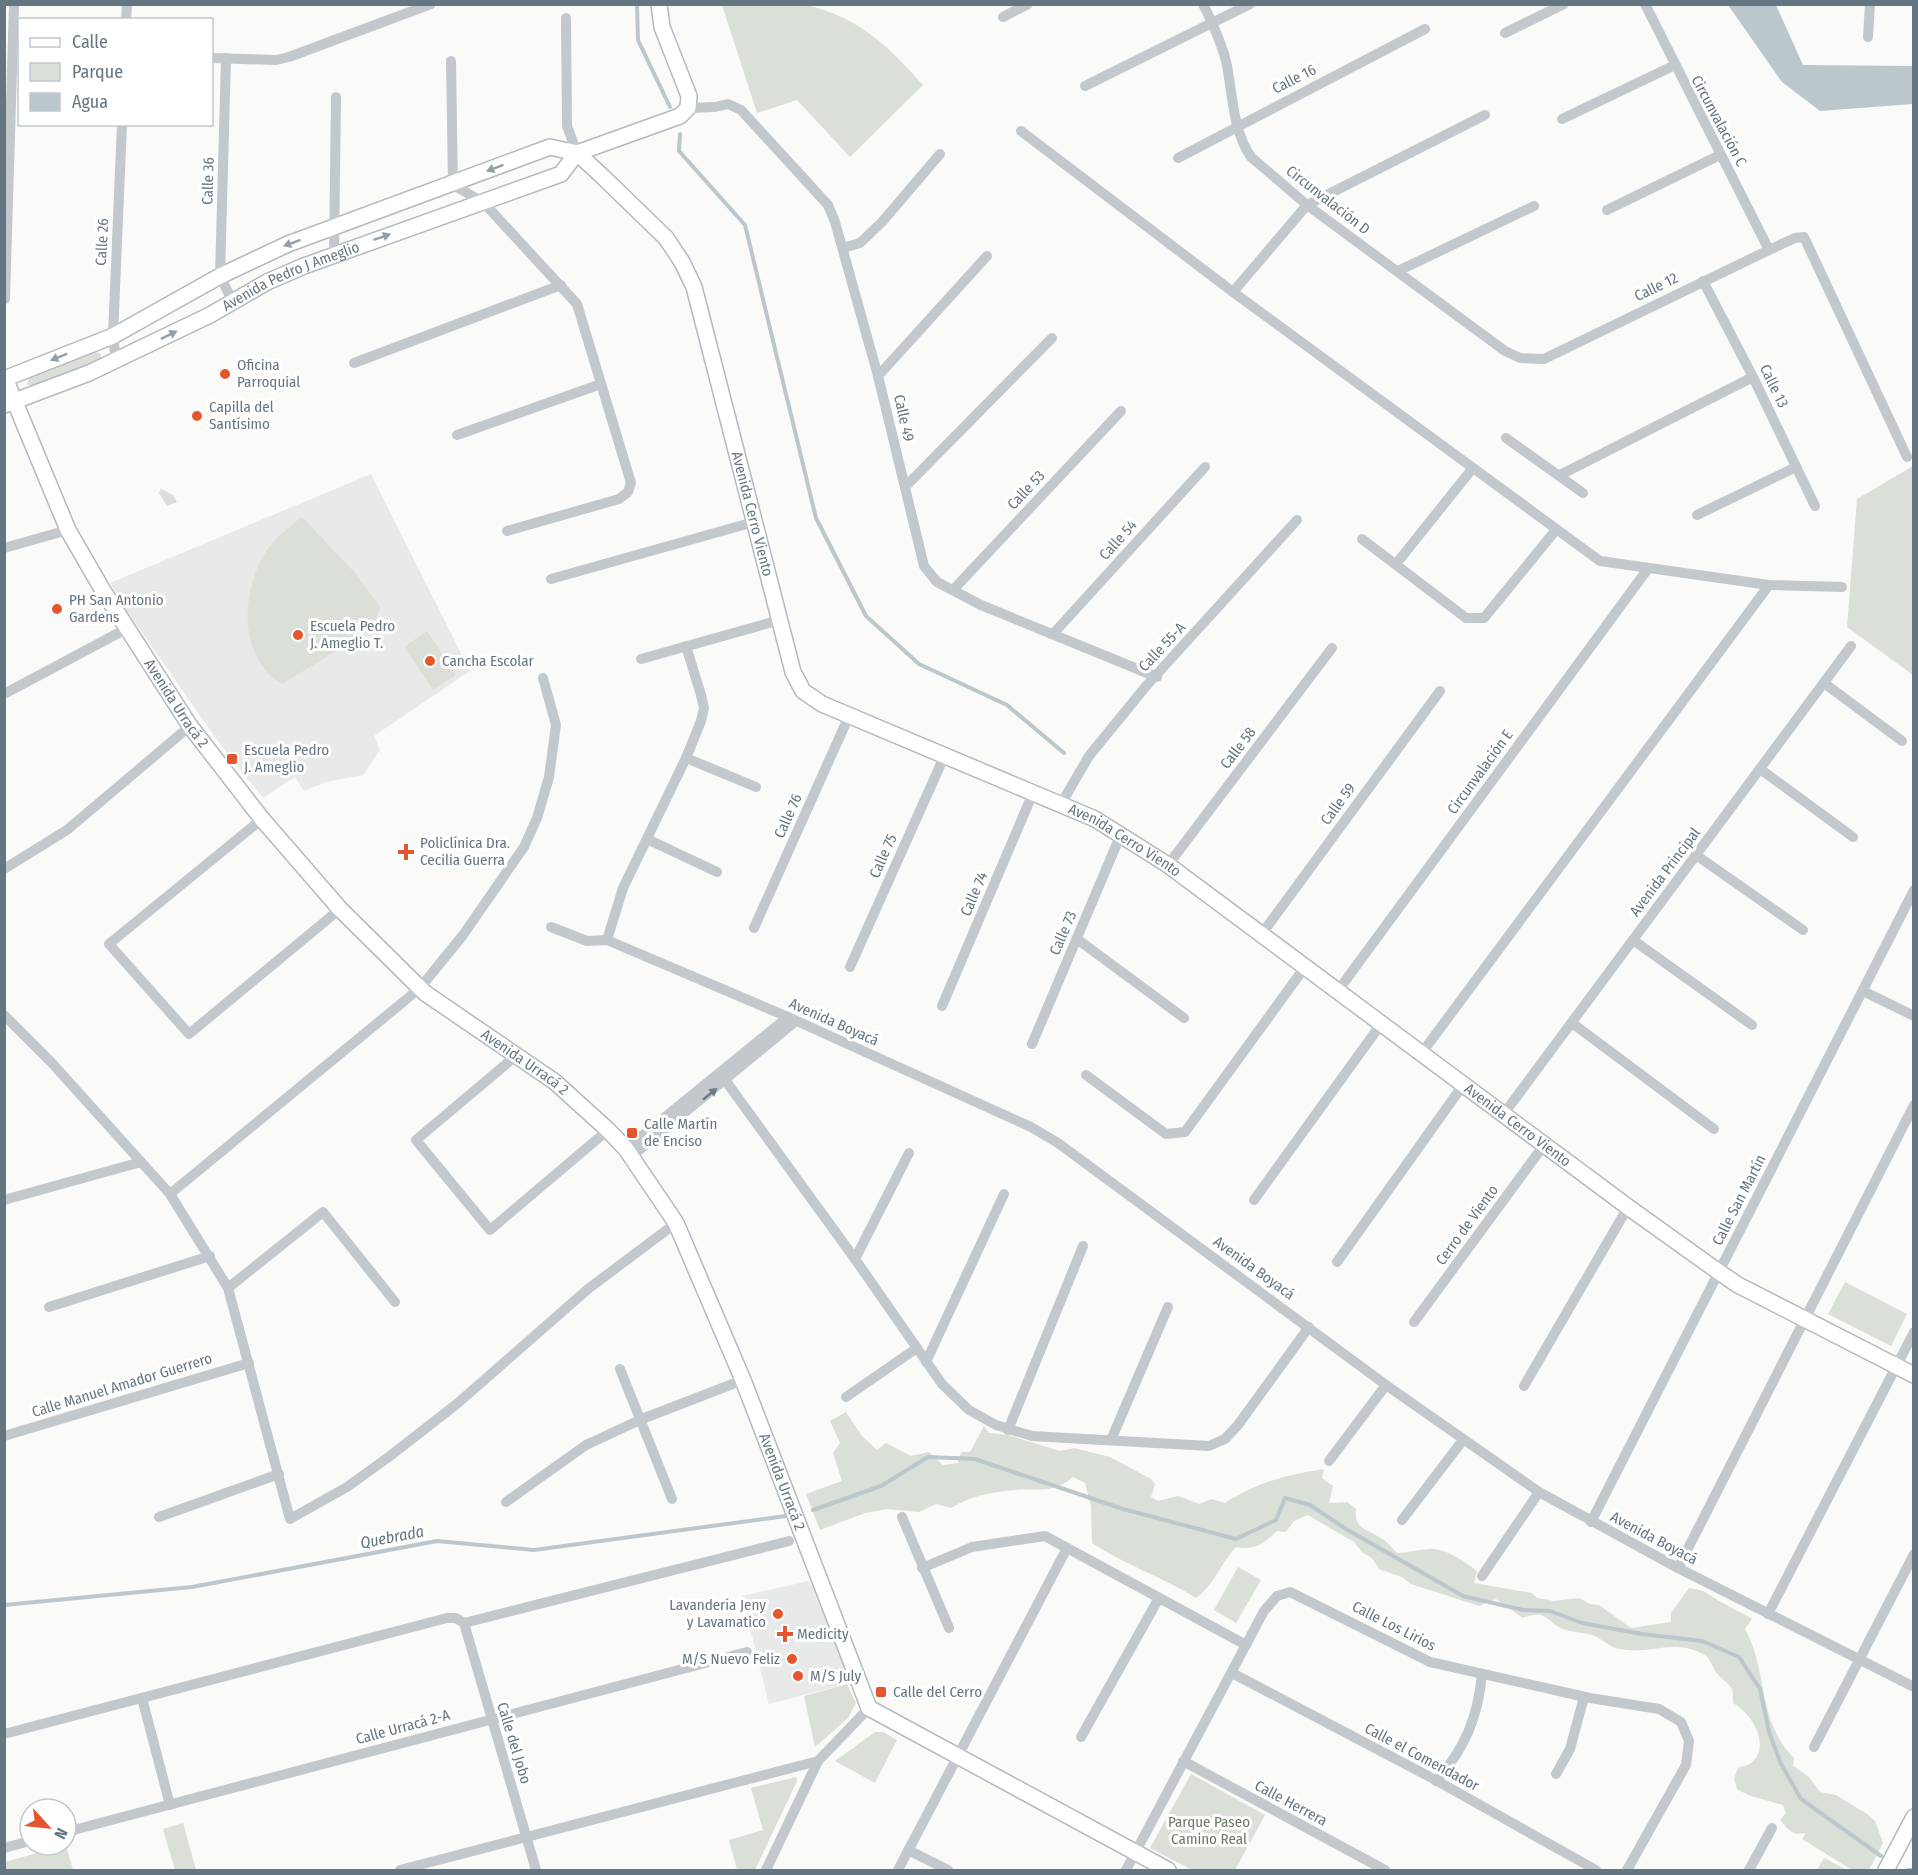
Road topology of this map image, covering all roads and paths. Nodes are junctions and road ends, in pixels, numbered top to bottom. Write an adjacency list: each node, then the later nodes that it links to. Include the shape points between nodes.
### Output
1 (14, 4): 34 (street)
2 (431, 4): 17 (street, via 289,57)
3 (659, 4): 22 (street, via 662,27 689,96)
4 (1028, 4): 10 (street)
5 (1203, 4): 12 (street, Circunvalación D)
6 (1250, 4): 12 (street)
7 (1563, 4): 14 (street)
8 (1645, 4): 19 (street, Circunvalación C)
9 (1870, 4): 15 (street)
10 (1003, 17)
11 (566, 18): 28 (street, via 567,126)
12 (1213, 24): 20 (street); 25 (street, Circunvalación D, via 1226,60)
13 (1425, 29): 25 (street, Calle 16)
14 (1505, 33)
15 (1868, 38)
16 (213, 58): 17 (street)
17 (226, 58): 44 (street, Calle 36)
18 (451, 61): 32 (street)
19 (1673, 66): 24 (street); 30 (street, Circunvalación C)
20 (1085, 86)
21 (336, 97): 38 (street)
22 (688, 108): 28 (street, Avenida Pedro J Ameglio, via 680,116); 39 (street, Calle 49, via 728,104 741,110 828,205)
23 (1485, 116): 35 (street)
24 (1562, 119)
25 (1238, 125): 31 (street, Calle 16); 35 (street, Circunvalación D, via 1251,157)
26 (122, 126): 50 (street, Calle 26)
27 (1021, 132): 47 (street)
28 (577, 153): 32 (street, Avenida Pedro J Ameglio, one-way to 32, via 550,147); 33 (street, Avenida Pedro J Ameglio, via 561,174); 73 (street, Avenida Cerro Viento, via 666,238 694,287)
29 (940, 154): 39 (street, via 882,222 860,243)
30 (1720, 155): 37 (street); 40 (street, Circunvalación C)
31 (1178, 158)
32 (453, 185): 33 (street); 38 (street, Avenida Pedro J Ameglio)
33 (483, 202): 41 (street, Avenida Pedro J Ameglio, one-way to 33); 46 (street)
34 (6, 205): 48 (street)
35 (1307, 205): 43 (street, Circunvalación D); 47 (street)
36 (1534, 206): 43 (street)
37 (1607, 210)
38 (333, 229): 41 (street); 44 (street, Avenida Pedro J Ameglio, one-way to 44, via 288,244)
39 (843, 248): 55 (street, Calle 49)
40 (1769, 250): 45 (street, Calle 12); 63 (street, Calle 12, via 1804,237)
41 (334, 254): 49 (street, Avenida Pedro J Ameglio, via 267,282)
42 (987, 255): 55 (street)
43 (1398, 271): 52 (street, Circunvalación D)
44 (220, 276): 49 (street, Calle 36); 50 (street, Avenida Pedro J Ameglio)
45 (1703, 281): 52 (street, Calle 12, via 1544,359); 56 (street, Calle 13)
46 (561, 285): 54 (street); 58 (street, via 577,304)
47 (1233, 292): 66 (street)
48 (5, 299)
49 (233, 302): 53 (street, Avenida Pedro J Ameglio, one-way to 49)
50 (113, 336): 53 (street, Calle 26); 57 (street, Avenida Pedro J Ameglio, one-way to 57)
51 (1052, 338): 68 (street)
52 (1520, 358)
53 (116, 361): 59 (street, Avenida Pedro J Ameglio)
54 (354, 363)
55 (878, 375): 68 (street, Calle 49)
56 (1754, 377): 65 (street, Calle 13); 67 (street)
57 (5, 379): 59 (street, Avenida Urracá 2)
58 (601, 384): 61 (street); 75 (street, via 631,483 628,492 619,499)
59 (10, 403): 74 (street, Avenida Urracá 2)
60 (1121, 411): 84 (street, Calle 53)
61 (457, 435)
62 (1506, 438): 67 (street)
63 (1907, 458)
64 (1205, 467): 87 (street, Calle 54)
65 (1796, 467): 70 (street, Calle 13); 71 (street)
66 (1472, 469): 76 (street); 79 (street)
67 (1560, 475): 69 (street)
68 (905, 487): 84 (street, Calle 49, via 924,566 937,582)
69 (1583, 493)
70 (1815, 506)
71 (1697, 514)
72 (1297, 520): 92 (street, Calle 55-A)
73 (754, 522): 81 (street); 85 (street, Avenida Cerro Viento)
74 (68, 530): 78 (street); 86 (street, Avenida Urracá 2)
75 (507, 531)
76 (1555, 531): 79 (street, via 1484,618 1466,618); 80 (street, via 1600,561)
77 (1362, 539): 79 (street)
78 (4, 548)
79 (1396, 564)
80 (1647, 570): 82 (street); 127 (street, Circunvalación E)
81 (551, 579)
82 (1769, 585): 83 (street); 137 (street)
83 (1842, 587)
84 (953, 590): 87 (street, Calle 49)
85 (780, 620): 88 (street); 97 (street, Avenida Cerro Viento, via 793,672 803,691)
86 (126, 629): 96 (street); 98 (street, Avenida Urracá 2)
87 (1053, 634): 92 (street, Calle 49)
88 (686, 646): 91 (street); 101 (street, via 704,708)
89 (1851, 646): 94 (street, Avenida Principal)
90 (1332, 648): 111 (street, Calle 58)
91 (641, 659)
92 (1157, 676): 105 (street, Calle 55-A, via 1089,756)
93 (543, 678): 125 (street, via 556,725 549,777 537,818 524,847 494,892)
94 (1824, 682): 99 (street); 102 (street, Avenida Principal)
95 (1440, 692): 119 (street, Calle 59)
96 (4, 694)
97 (849, 716): 100 (street, Avenida Cerro Viento); 117 (street, Calle 76)
98 (190, 726): 106 (street, Avenida Urracá 2); 112 (street, via 67,830)
99 (1902, 741)
100 (944, 757): 104 (street, Avenida Cerro Viento); 124 (street, Calle 75)
101 (687, 758): 103 (street); 109 (street)
102 (1760, 769): 108 (street); 110 (street, Avenida Principal)
103 (756, 787)
104 (1033, 793): 105 (street, Avenida Cerro Viento); 128 (street, Calle 74)
105 (1061, 804): 107 (street, Avenida Cerro Viento)
106 (262, 819): 115 (street, Avenida Urracá 2); 115 (street, via 109,944 189,1034)
107 (1121, 834): 111 (street, Avenida Cerro Viento); 120 (street, Calle 73)
108 (1853, 837)
109 (647, 839): 113 (street); 121 (street, via 623,888)
110 (1696, 855): 118 (street); 122 (street, Avenida Principal)
111 (1168, 865): 119 (street, Avenida Cerro Viento)
112 (4, 869)
113 (717, 872)
114 (1914, 890): 126 (street, Calle San Martín)
115 (340, 909): 125 (street, Avenida Urracá 2)
116 (551, 927): 121 (street, Avenida Boyacá, via 586,941)
117 (754, 928)
118 (1803, 930)
119 (1261, 934): 123 (street, Avenida Cerro Viento)
120 (1077, 939): 131 (street); 136 (street, Calle 73)
121 (607, 940): 132 (street, Avenida Boyacá)
122 (1633, 940): 133 (street, Avenida Principal); 135 (street)
123 (1305, 967): 127 (street, Avenida Cerro Viento); 139 (street, via 1185,1132 1166,1134)
124 (850, 968)
125 (420, 988): 138 (street, Avenida Urracá 2); 150 (street)
126 (1863, 991): 130 (street); 160 (street, Calle San Martín)
127 (1337, 992): 134 (street, Avenida Cerro Viento)
128 (942, 1006)
129 (4, 1015): 149 (street)
130 (1914, 1016)
131 (1184, 1018)
132 (792, 1019): 140 (street); 167 (street, Avenida Boyacá, via 1031,1127 1058,1143)
133 (1572, 1023): 143 (street, Avenida Principal); 144 (street)
134 (1381, 1024): 137 (street, Avenida Cerro Viento); 153 (street)
135 (1752, 1024)
136 (1032, 1044)
137 (1421, 1054): 141 (street, Avenida Cerro Viento)
138 (517, 1055): 145 (street, Avenida Urracá 2, via 555,1082); 145 (street, via 416,1140 490,1230)
139 (1086, 1075)
140 (723, 1077): 147 (street); 158 (street)
141 (1463, 1086): 143 (street, Avenida Cerro Viento); 159 (street)
142 (1914, 1105): 165 (street)
143 (1503, 1115): 146 (street, Avenida Cerro Viento)
144 (1713, 1129)
145 (608, 1130): 147 (street, Avenida Urracá 2)
146 (1544, 1145): 154 (street, Avenida Cerro Viento); 166 (street, Cerro de Viento)
147 (629, 1153): 155 (street, Avenida Urracá 2)
148 (909, 1153): 158 (street)
149 (141, 1162): 150 (street); 152 (street)
150 (170, 1194): 157 (street)
151 (1004, 1194): 171 (street)
152 (4, 1200)
153 (1254, 1200)
154 (1628, 1208): 160 (street, Avenida Cerro Viento); 177 (street)
155 (676, 1223): 175 (street, Avenida Urracá 2); 185 (street, via 588,1289 458,1403 347,1487 290,1519)
156 (1083, 1246): 180 (street)
157 (210, 1256): 161 (street); 163 (street)
158 (855, 1258): 169 (street)
159 (1337, 1262)
160 (1719, 1272): 165 (street, Avenida Cerro Viento); 192 (street, Calle San Martín)
161 (228, 1288): 162 (street, via 323,1212); 170 (street)
162 (395, 1302)
163 (49, 1307)
164 (1168, 1307): 182 (street)
165 (1805, 1320): 172 (street, Avenida Cerro Viento); 197 (street)
166 (1414, 1322)
167 (1309, 1327): 176 (street, Avenida Boyacá); 182 (street, via 1225,1439 1209,1446)
168 (1914, 1332): 172 (street)
169 (917, 1348): 171 (street); 178 (street)
170 (249, 1362): 181 (street, Calle Manuel Amador Guerrero); 185 (street)
171 (926, 1362): 180 (street, via 969,1410)
172 (1896, 1366): 174 (street, Avenida Cerro Viento); 200 (street)
173 (620, 1369): 179 (street)
174 (1914, 1375)
175 (743, 1380): 179 (street); 211 (street, Avenida Urracá 2)
176 (1386, 1385): 183 (street, Avenida Boyacá); 184 (street)
177 (1524, 1386)
178 (846, 1397)
179 (642, 1419): 187 (street); 188 (street, via 586,1445)
180 (1008, 1430): 182 (street, via 1032,1436)
181 (4, 1436)
182 (1111, 1440)
183 (1462, 1440): 186 (street, Avenida Boyacá); 191 (street)
184 (1329, 1461)
185 (279, 1474): 190 (street)
186 (1539, 1492): 192 (street, Avenida Boyacá); 198 (street)
187 (672, 1499)
188 (506, 1502)
189 (902, 1516): 196 (street)
190 (159, 1517)
191 (1402, 1520)
192 (1591, 1522): 197 (street, Avenida Boyacá)
193 (789, 1540): 201 (street)
194 (1067, 1548): 196 (street, via 1045,1536 972,1547); 199 (street); 216 (street)
195 (1914, 1554): 205 (street)
196 (922, 1568): 202 (street)
197 (1678, 1568): 200 (street, Avenida Boyacá)
198 (1482, 1576)
199 (1159, 1598): 203 (street); 214 (street)
200 (1768, 1614): 205 (street, Avenida Boyacá)
201 (464, 1623): 210 (street, via 447,1618); 212 (street, Calle del Jobo)
202 (950, 1628)
203 (1246, 1645): 206 (street, Calle Los Lirios); 207 (street, Calle Los Lirios, via 1271,1601 1290,1592 1414,1656)
204 (747, 1652): 212 (street, Calle Urracá 2-A)
205 (1860, 1659): 208 (street, Avenida Boyacá); 215 (street)
206 (1232, 1673): 218 (street, Calle Los Lirios); 220 (street, Calle el Comendador)
207 (1482, 1674): 209 (street, Calle Los Lirios); 220 (street, via 1479,1703 1467,1737)
208 (1914, 1687)
209 (1584, 1697): 219 (street, via 1570,1749); 237 (street, Calle Los Lirios, via 1659,1709 1681,1722 1689,1741 1686,1765)
210 (142, 1698): 213 (street); 221 (street)
211 (870, 1708): 216 (street); 217 (street)
212 (490, 1719): 221 (street, Calle Urracá 2-A); 225 (street, Calle del Jobo)
213 (4, 1734)
214 (1081, 1737)
215 (1814, 1747)
216 (957, 1756): 226 (street); 227 (street)
217 (818, 1761): 225 (street); 230 (street)
218 (1183, 1761): 227 (street, Calle Los Lirios); 235 (street, Calle Herrera)
219 (1556, 1774)
220 (1436, 1781): 236 (street, Calle el Comendador)
221 (170, 1805): 224 (street, Calle Urracá 2-A)
222 (1914, 1817): 239 (street)
223 (1772, 1828): 238 (street)
224 (78, 1829)
225 (527, 1837): 228 (street); 229 (street, Calle del Jobo)
226 (908, 1850): 231 (street); 232 (street)
227 (1135, 1853): 233 (street, Calle Los Lirios); 234 (street)
228 (400, 1870)
229 (536, 1870)
230 (766, 1870)
231 (898, 1870)
232 (948, 1870)
233 (1126, 1870)
234 (1168, 1870)
235 (1385, 1870)
236 (1596, 1870)
237 (1628, 1870)
238 (1749, 1870)
239 (1886, 1870)

